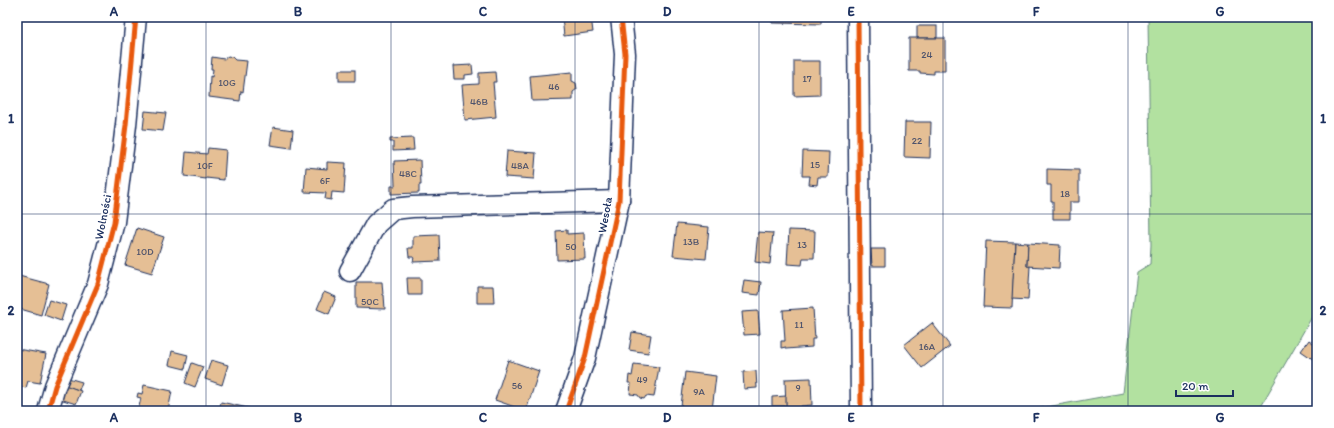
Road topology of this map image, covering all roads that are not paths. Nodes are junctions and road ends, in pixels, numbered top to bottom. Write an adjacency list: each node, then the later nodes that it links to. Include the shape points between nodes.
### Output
1 (136, 17): 6 (street, Wolności, via 114,222 98,284 55,386)
2 (621, 17): 4 (street, Wesoła, via 625,54)
3 (858, 17): 8 (street)
4 (619, 201): 5 (street, via 412,207 393,210 376,224); 7 (street, Wesoła, via 585,358)
5 (350, 271)
6 (48, 411)
7 (566, 411)
8 (861, 411)

